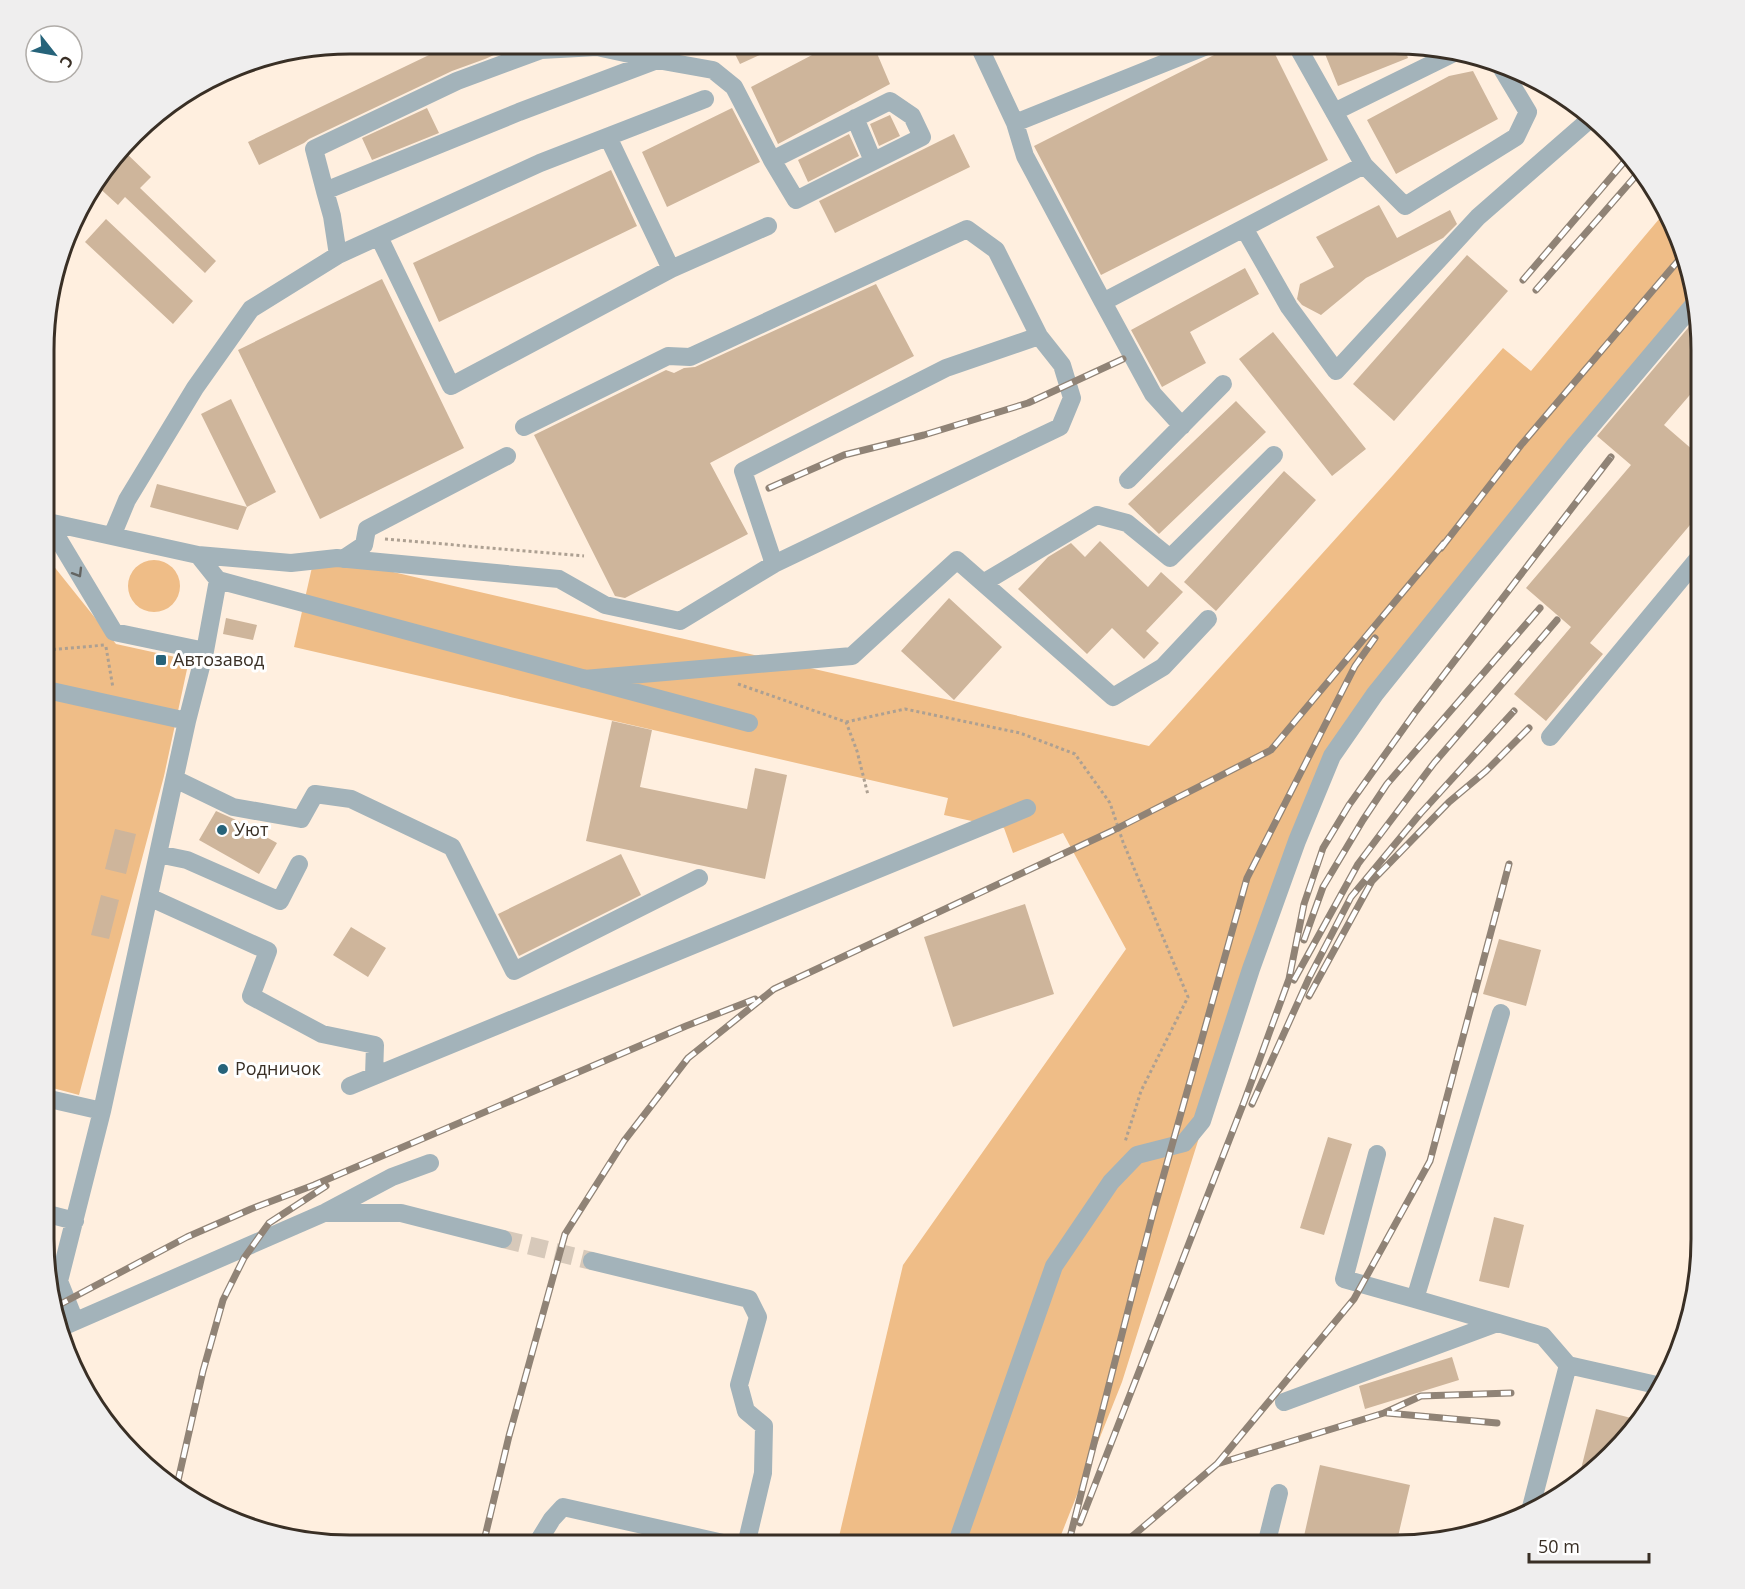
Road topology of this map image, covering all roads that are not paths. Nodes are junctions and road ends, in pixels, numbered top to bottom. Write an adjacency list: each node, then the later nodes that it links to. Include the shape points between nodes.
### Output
1 (530, 54): 18 (street, via 457,81 314,149)
2 (629, 54): 7 (street)
3 (983, 54): 12 (street)
4 (1187, 54): 12 (street)
5 (1302, 54): 10 (street)
6 (1428, 56): 10 (street)
7 (657, 60): 15 (street, via 713,70 734,87); 18 (street)
8 (1507, 77): 17 (street, via 1528,111 1516,137 1405,206)
9 (705, 99): 14 (street)
10 (1334, 112): 17 (street)
11 (855, 118): 15 (street); 16 (street); 16 (street, via 890,101 912,116 922,137)
12 (1015, 123): 24 (street, via 1025,156)
13 (1585, 124): 20 (street, via 1478,217 1336,370 1289,307)
14 (608, 137): 21 (street, via 540,163); 23 (street)
15 (772, 160): 16 (street, via 796,200)
16 (873, 161)
17 (1364, 165): 20 (street)
18 (325, 192): 22 (street)
19 (768, 225): 23 (street)
20 (1244, 228): 24 (street)
21 (379, 237): 22 (street); 23 (street, via 451,386)
22 (338, 255): 35 (street, via 251,309 195,388 127,500)
23 (671, 269)
24 (1103, 302): 28 (street, via 1153,394)
25 (1688, 311): 78 (street, via 1375,694 1332,756 1251,969 1202,1121 1184,1143 1137,1155 1111,1182 1054,1266)
26 (1040, 336): 29 (street, via 996,250 967,229 690,357 668,356); 38 (street, via 1062,365 1072,398 1060,427); 38 (street, via 946,368 743,471)
27 (1223, 384): 28 (street)
28 (1182, 426): 32 (street)
29 (524, 428)
30 (1274, 455): 41 (street, via 1170,558 1127,523 1097,515)
31 (507, 456): 37 (street, via 367,529 364,545)
32 (1128, 480)
33 (54, 523): 35 (street)
34 (54, 533): 43 (street, one-way to 43, via 110,639)
35 (112, 536): 36 (street)
36 (198, 555): 37 (street, via 291,563); 40 (street)
37 (343, 559): 38 (street, via 559,579 605,605 680,621)
38 (774, 564)
39 (1691, 567): 48 (street)
40 (219, 580): 43 (street); 44 (street)
41 (983, 583): 42 (street, via 1113,697 1163,668); 44 (street, via 957,560 852,656)
42 (1208, 619)
43 (205, 651): 46 (street)
44 (585, 679): 47 (street)
45 (54, 692): 46 (street)
46 (187, 720): 49 (street)
47 (749, 723)
48 (1550, 737)
49 (175, 779): 51 (street); 53 (street, via 233,807 301,819 315,794 351,799 452,847 514,971)
50 (1027, 808): 56 (street)
51 (158, 854): 52 (street, via 187,860 280,901); 54 (street)
52 (298, 864)
53 (699, 878)
54 (149, 897): 56 (street, via 268,951 251,996 322,1034 375,1045); 59 (street)
55 (1501, 1013): 67 (street)
56 (374, 1076): 57 (street)
57 (350, 1086)
58 (54, 1100): 59 (street)
59 (102, 1111): 64 (street)
60 (1377, 1154): 67 (street, via 1344,1280)
61 (429, 1163): 62 (street, via 392,1177)
62 (324, 1213): 65 (street, via 400,1213); 69 (street)
63 (54, 1216): 64 (street)
64 (75, 1221): 69 (street, via 59,1281)
65 (503, 1239)
66 (592, 1261): 77 (street, via 749,1299 758,1317 739,1385 746,1411 764,1426 763,1473)
67 (1415, 1299): 68 (street)
68 (1497, 1323): 70 (street, via 1543,1336); 72 (street)
69 (68, 1325)
70 (1568, 1365): 71 (street); 74 (street)
71 (1653, 1384)
72 (1284, 1401)
73 (1279, 1493): 79 (street)
74 (1533, 1500)
75 (543, 1535): 76 (street, via 563,1507)
76 (688, 1535)
77 (748, 1535)
78 (960, 1535)
79 (1268, 1535)

